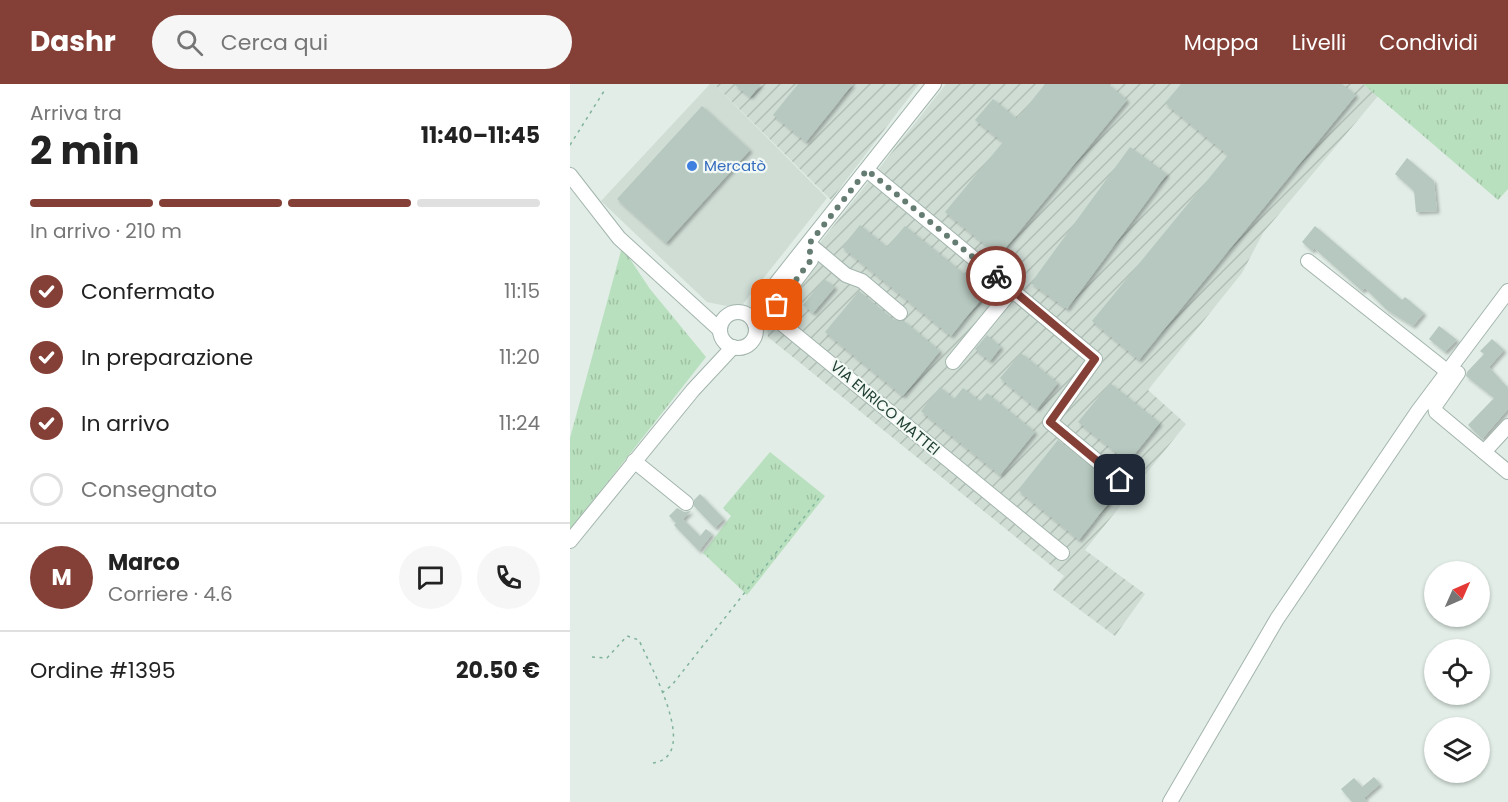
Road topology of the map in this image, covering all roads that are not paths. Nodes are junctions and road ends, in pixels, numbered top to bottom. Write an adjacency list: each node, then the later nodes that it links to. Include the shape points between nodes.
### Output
1 (934, 84): 2 (street)
2 (867, 170): 4 (street); 7 (street)
3 (570, 175): 9 (street, via 619,238)
4 (809, 244): 6 (street); 11 (street); 26 (street, VIA ENRICO MATTEI, via 811,260 777,305 775,318)
5 (1308, 261): 17 (street)
6 (774, 286): 10 (street, via 749,308); 12 (street)
7 (1012, 290): 16 (street); 23 (street, via 1095,359 1050,422)
8 (1508, 291): 15 (street)
9 (694, 303): 10 (street, via 710,311); 13 (street)
10 (736, 313): 12 (street, via 750,317); 13 (street, via 727,316)
11 (900, 313)
12 (755, 324): 14 (street, via 755,337 750,343)
13 (721, 332): 14 (street); 18 (street, via 711,362)
14 (733, 347): 18 (street)
15 (1461, 354): 17 (street); 20 (street, via 1461,368 1435,406 1436,412)
16 (953, 362)
17 (1448, 372): 27 (street, via 1277,619)
18 (693, 390): 21 (street)
19 (1508, 426): 20 (street)
20 (1484, 452): 22 (street)
21 (634, 461): 24 (street); 25 (street)
22 (1508, 472)
23 (1120, 480)
24 (686, 503)
25 (570, 541)
26 (1062, 554)
27 (1170, 802)

